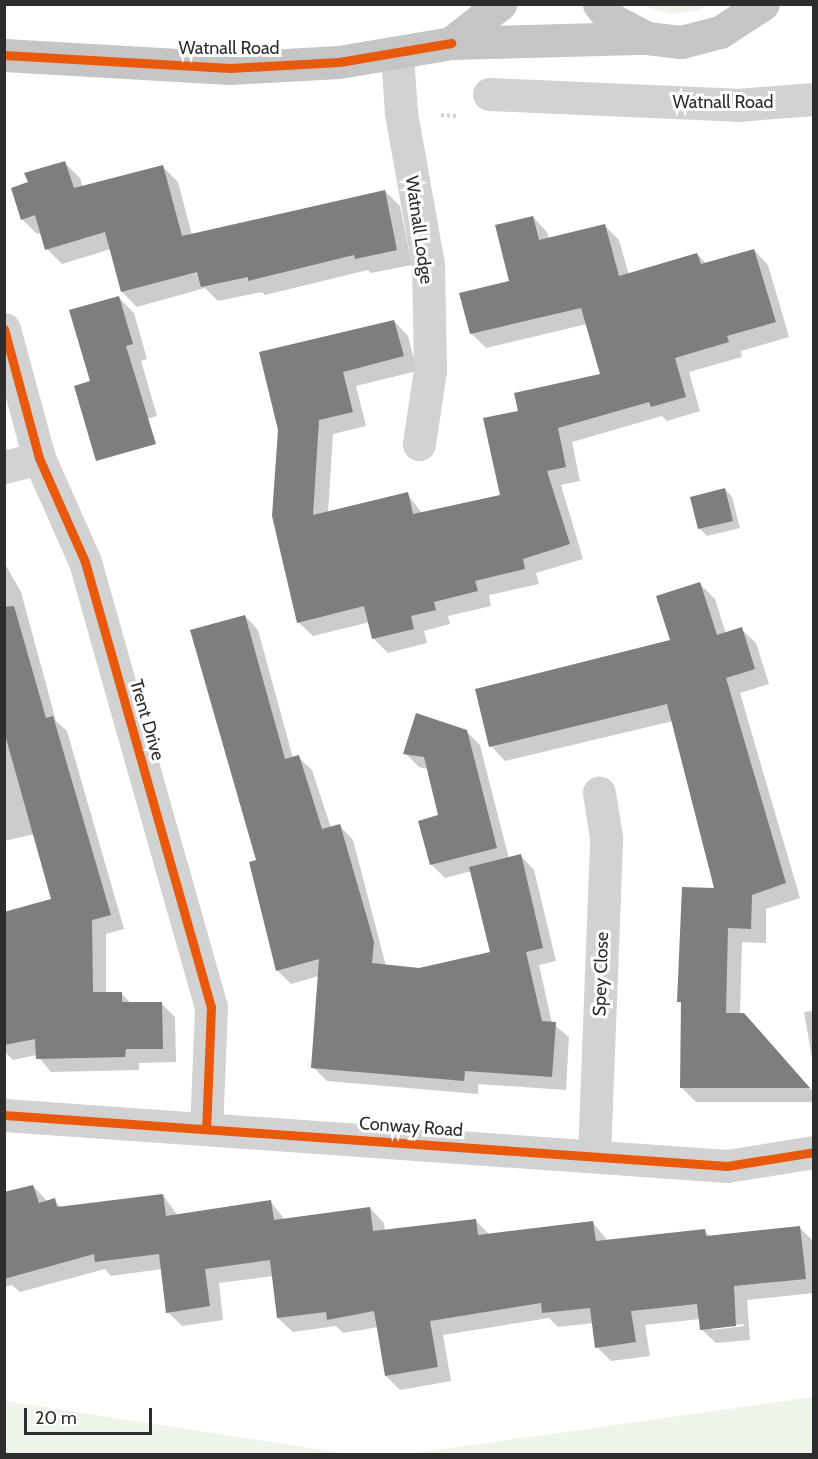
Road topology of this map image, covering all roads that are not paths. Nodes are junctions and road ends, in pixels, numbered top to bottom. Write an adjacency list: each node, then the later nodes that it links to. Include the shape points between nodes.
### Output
1 (500, 4): 5 (main road, Watnall Road)
2 (599, 4): 4 (main road, Watnall Road, via 611,19)
3 (755, 7): 4 (main road, Watnall Road, via 720,32 681,42)
4 (647, 38): 5 (main road, Watnall Road)
5 (452, 43): 6 (main road, Watnall Road)
6 (397, 53): 7 (main road, Watnall Road, via 339,62 230,68); 11 (street, Watnall Lodge, via 401,113 428,265 430,370)
7 (4, 55)
8 (489, 94): 9 (street, Watnall Road, via 737,105)
9 (813, 99)
10 (4, 329): 12 (street, Trent Drive)
11 (419, 444)
12 (39, 458): 13 (street); 16 (street, Trent Drive, via 85,562 211,1007)
13 (4, 467)
14 (599, 793): 18 (street, Spey Close, via 606,837)
15 (4, 1115): 16 (street, Conway Road)
16 (206, 1129): 18 (street, Conway Road)
17 (813, 1152): 18 (street, Conway Road, via 727,1166)
18 (594, 1156)

